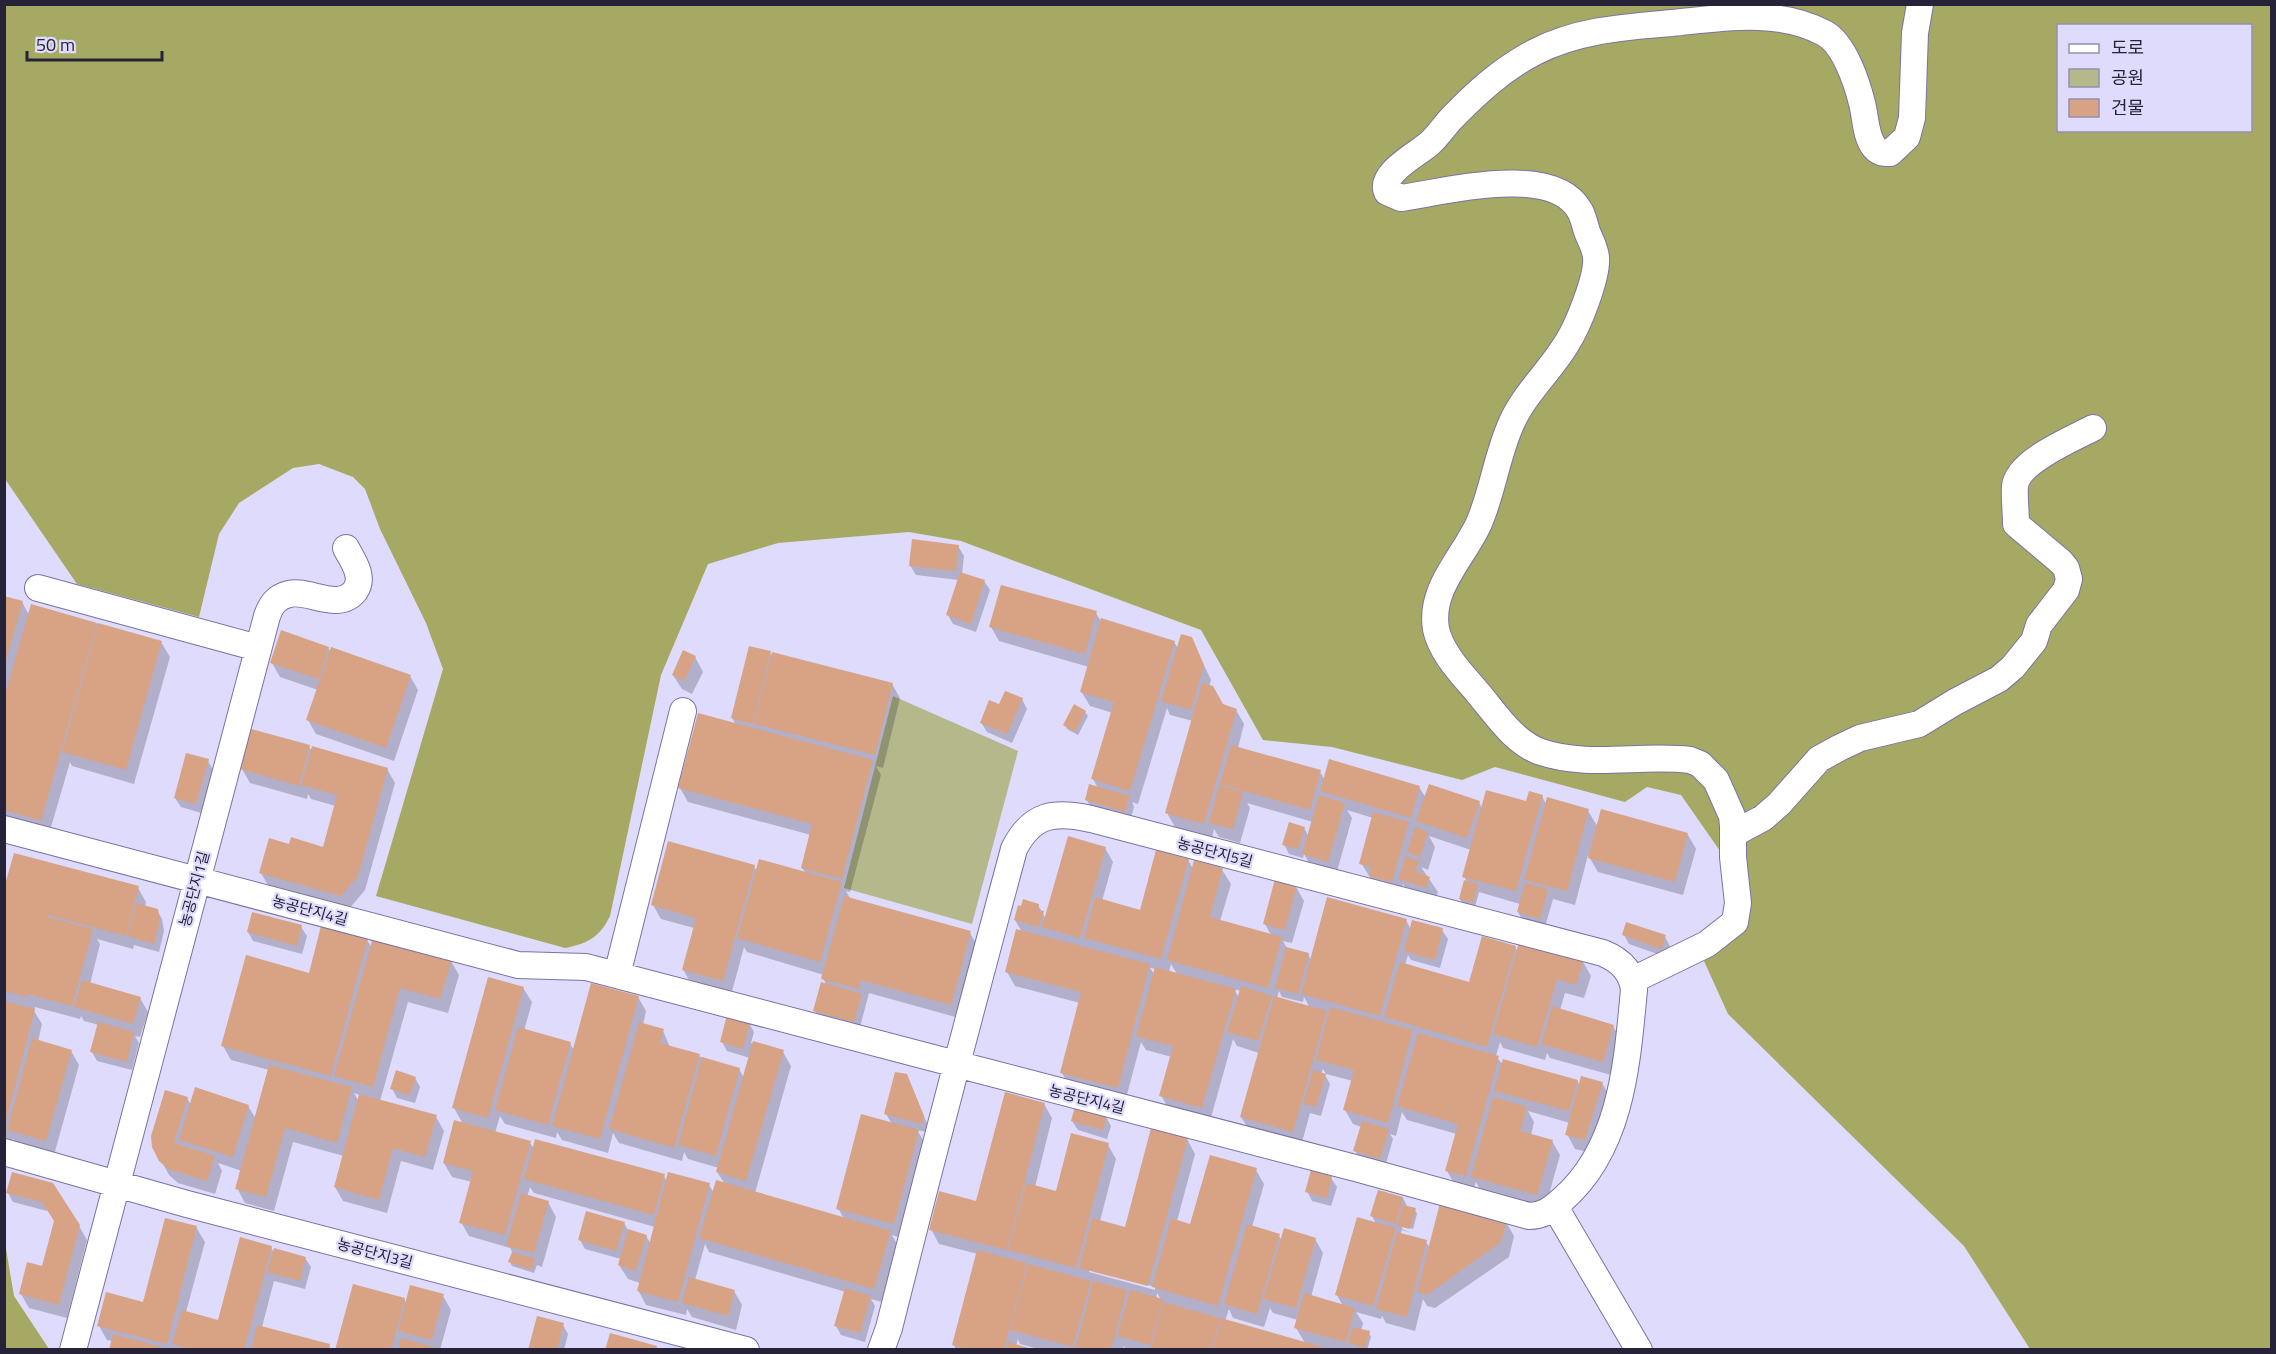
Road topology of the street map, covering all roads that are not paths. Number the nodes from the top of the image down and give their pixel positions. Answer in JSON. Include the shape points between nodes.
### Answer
{"nodes":[{"id":1,"x":1920,"y":4,"type":"edge"},
{"id":2,"x":2092,"y":428,"type":"dead end"},
{"id":3,"x":346,"y":548,"type":"dead end"},
{"id":4,"x":38,"y":588,"type":"dead end"},
{"id":5,"x":258,"y":648,"type":"junction"},
{"id":6,"x":683,"y":711,"type":"dead end"},
{"id":7,"x":4,"y":828,"type":"edge"},
{"id":8,"x":1732,"y":834,"type":"junction"},
{"id":9,"x":196,"y":880,"type":"junction"},
{"id":10,"x":617,"y":975,"type":"junction"},
{"id":11,"x":1633,"y":980,"type":"junction"},
{"id":12,"x":956,"y":1064,"type":"junction"},
{"id":13,"x":4,"y":1152,"type":"edge"},
{"id":14,"x":116,"y":1185,"type":"junction"},
{"id":15,"x":1555,"y":1206,"type":"junction"},
{"id":16,"x":73,"y":1350,"type":"edge"},
{"id":17,"x":746,"y":1350,"type":"edge"},
{"id":18,"x":881,"y":1350,"type":"edge"},
{"id":19,"x":1640,"y":1350,"type":"edge"}],
"edges":[{"from":1,"to":8,"type":"street","via":[[1912,118],[1907,137],[1890,153],[1881,153],[1869,137],[1847,60],[1828,34],[1784,19],[1730,17],[1606,29],[1565,39],[1535,52],[1483,88],[1386,184],[1387,192],[1401,198],[1507,183],[1552,189],[1580,211],[1596,256],[1593,280],[1568,343],[1511,423],[1479,522],[1440,590],[1436,628],[1441,644],[1506,726],[1538,751],[1580,758],[1679,759],[1700,764],[1721,790],[1731,816]]},
{"from":2,"to":8,"type":"street","via":[[2033,462],[2019,473],[2015,485],[2016,524],[2061,562],[2069,579],[2066,590],[2039,625],[2034,641],[2013,668],[1919,724],[1860,738],[1819,759],[1763,818]]},
{"from":3,"to":5,"type":"street","name":"농공단지1길","via":[[359,578],[349,597],[338,601],[291,593],[280,596],[271,604]]},
{"from":4,"to":5,"type":"street"},
{"from":5,"to":9,"type":"street","name":"농공단지1길"},
{"from":6,"to":10,"type":"street"},
{"from":7,"to":9,"type":"street","name":"농공단지4길"},
{"from":8,"to":11,"type":"street","via":[[1738,903],[1735,921],[1707,944]]},
{"from":9,"to":10,"type":"street","name":"농공단지4길","via":[[518,965],[586,967]]},
{"from":9,"to":14,"type":"street","name":"농공단지1길"},
{"from":10,"to":12,"type":"street","name":"농공단지4길"},
{"from":11,"to":12,"type":"street","name":"농공단지5길","via":[[1621,963],[1603,953],[1091,819],[1057,814],[1033,823],[1014,849]]},
{"from":11,"to":15,"type":"street","via":[[1626,1067],[1615,1116],[1586,1171]]},
{"from":12,"to":15,"type":"street","name":"농공단지4길","via":[[1529,1216],[1539,1216]]},
{"from":12,"to":18,"type":"street","name":"농공단지5길"},
{"from":13,"to":14,"type":"street","name":"농공단지3길"},
{"from":14,"to":16,"type":"street","name":"농공단지1길"},
{"from":14,"to":17,"type":"street","name":"농공단지3길"},
{"from":15,"to":19,"type":"street"}]}
